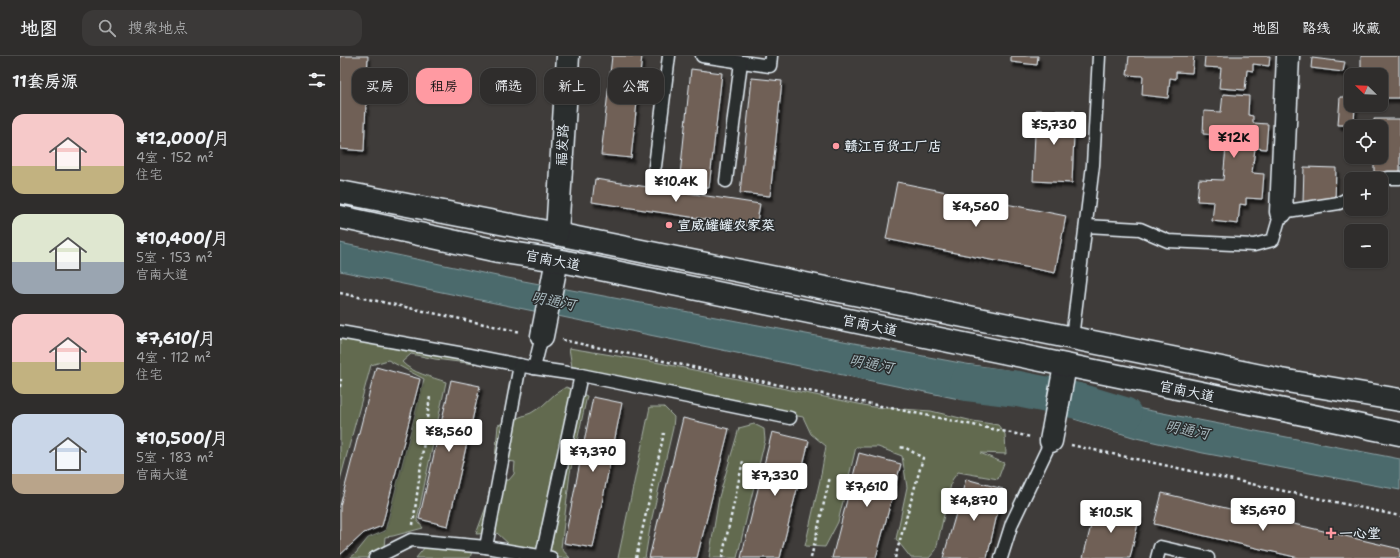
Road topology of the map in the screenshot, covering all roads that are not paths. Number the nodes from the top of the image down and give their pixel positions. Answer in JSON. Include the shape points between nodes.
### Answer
{"nodes":[{"id":1,"x":568,"y":56,"type":"edge"},
{"id":2,"x":669,"y":56,"type":"edge"},
{"id":3,"x":702,"y":56,"type":"edge"},
{"id":4,"x":771,"y":56,"type":"edge"},
{"id":5,"x":1099,"y":56,"type":"edge"},
{"id":6,"x":1288,"y":56,"type":"edge"},
{"id":7,"x":741,"y":62,"type":"junction"},
{"id":8,"x":655,"y":166,"type":"dead end"},
{"id":9,"x":1388,"y":178,"type":"edge"},
{"id":10,"x":1400,"y":178,"type":"edge"},
{"id":11,"x":726,"y":181,"type":"dead end"},
{"id":12,"x":340,"y":192,"type":"edge"},
{"id":13,"x":1344,"y":200,"type":"edge"},
{"id":14,"x":1281,"y":212,"type":"junction"},
{"id":15,"x":340,"y":217,"type":"edge"},
{"id":16,"x":1086,"y":226,"type":"junction"},
{"id":17,"x":557,"y":234,"type":"junction"},
{"id":18,"x":557,"y":260,"type":"junction"},
{"id":19,"x":340,"y":332,"type":"edge"},
{"id":20,"x":542,"y":336,"type":"joint"},
{"id":21,"x":1072,"y":338,"type":"junction"},
{"id":22,"x":520,"y":365,"type":"junction"},
{"id":23,"x":1065,"y":366,"type":"junction"},
{"id":24,"x":534,"y":368,"type":"junction"},
{"id":25,"x":581,"y":376,"type":"junction"},
{"id":26,"x":1400,"y":400,"type":"edge"},
{"id":27,"x":790,"y":418,"type":"dead end"},
{"id":28,"x":1400,"y":434,"type":"edge"},
{"id":29,"x":1051,"y":441,"type":"joint"},
{"id":30,"x":486,"y":547,"type":"junction"},
{"id":31,"x":546,"y":557,"type":"edge"},
{"id":32,"x":375,"y":558,"type":"edge"},
{"id":33,"x":1001,"y":558,"type":"edge"},
{"id":34,"x":1157,"y":558,"type":"edge"},
{"id":35,"x":1208,"y":558,"type":"edge"}],
"edges":[{"from":1,"to":17,"type":"main road","name":"福发路"},
{"from":2,"to":8,"type":"lane"},
{"from":3,"to":7,"type":"lane"},
{"from":4,"to":7,"type":"lane","via":[[770,66]]},
{"from":5,"to":16,"type":"lane","via":[[1093,165]]},
{"from":6,"to":14,"type":"main road"},
{"from":7,"to":11,"type":"lane"},
{"from":9,"to":10,"type":"lane"},
{"from":12,"to":17,"type":"main road","name":"官南大道"},
{"from":13,"to":14,"type":"lane"},
{"from":14,"to":16,"type":"lane","via":[[1273,240],[1254,244],[1168,241],[1140,229]]},
{"from":15,"to":18,"type":"main road","name":"官南大道","via":[[498,251]]},
{"from":16,"to":21,"type":"lane"},
{"from":17,"to":21,"type":"main road","name":"官南大道"},
{"from":18,"to":20,"type":"main road"},
{"from":18,"to":23,"type":"main road","name":"官南大道"},
{"from":19,"to":22,"type":"lane"},
{"from":20,"to":24,"type":"lane"},
{"from":21,"to":26,"type":"main road","name":"官南大道","via":[[1280,380]]},
{"from":22,"to":24,"type":"lane"},
{"from":22,"to":30,"type":"lane"},
{"from":23,"to":28,"type":"main road","name":"官南大道"},
{"from":23,"to":29,"type":"main road"},
{"from":24,"to":25,"type":"lane"},
{"from":25,"to":27,"type":"lane"},
{"from":25,"to":31,"type":"lane"},
{"from":29,"to":33,"type":"lane","via":[[1012,523]]},
{"from":30,"to":31,"type":"lane"},
{"from":30,"to":32,"type":"lane","via":[[411,540]]},
{"from":34,"to":35,"type":"lane","via":[[1160,547]]}]}
